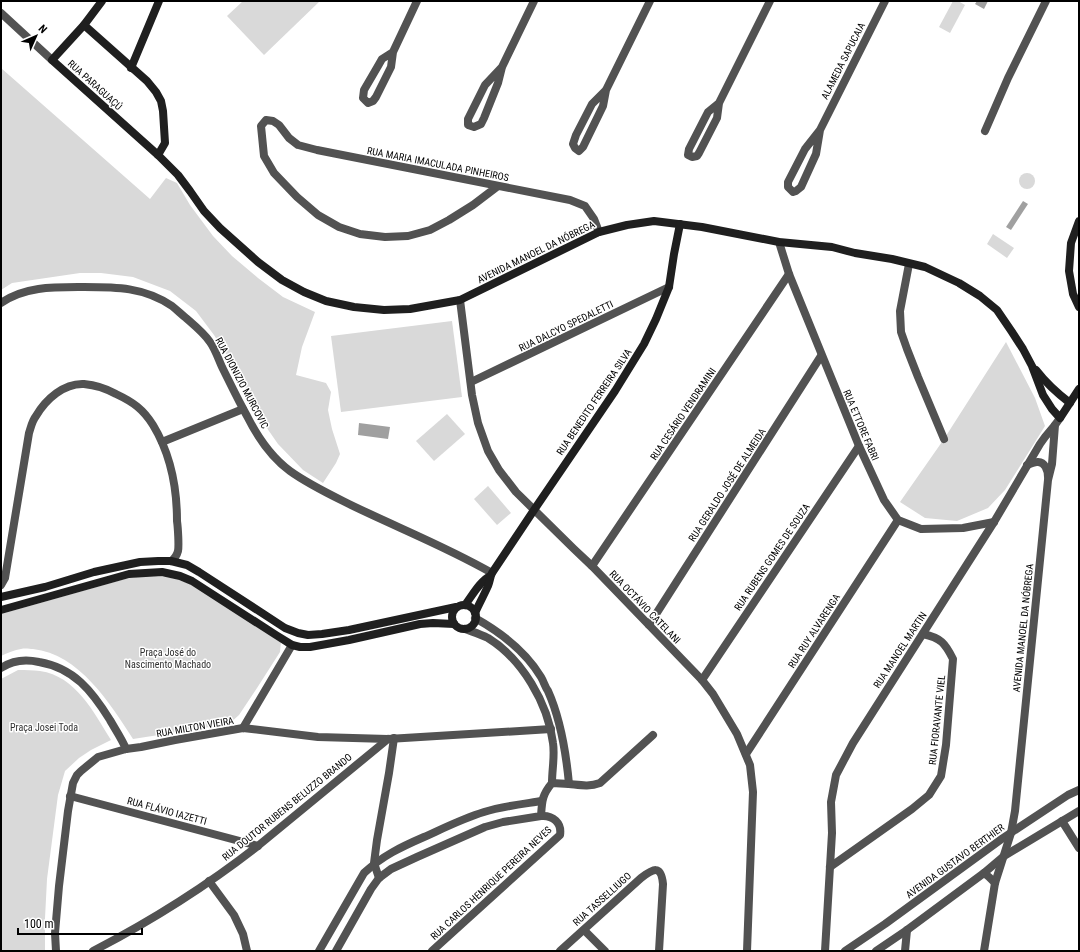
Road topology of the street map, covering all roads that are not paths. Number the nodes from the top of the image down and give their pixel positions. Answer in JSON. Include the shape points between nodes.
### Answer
{"nodes":[{"id":1,"x":102,"y":1,"type":"edge"},
{"id":2,"x":159,"y":1,"type":"edge"},
{"id":3,"x":417,"y":1,"type":"edge"},
{"id":4,"x":534,"y":1,"type":"edge"},
{"id":5,"x":650,"y":1,"type":"edge"},
{"id":6,"x":770,"y":1,"type":"edge"},
{"id":7,"x":885,"y":1,"type":"edge"},
{"id":8,"x":1046,"y":1,"type":"edge"},
{"id":9,"x":1,"y":13,"type":"edge"},
{"id":10,"x":84,"y":25,"type":"junction"},
{"id":11,"x":393,"y":52,"type":"junction"},
{"id":12,"x":52,"y":60,"type":"junction"},
{"id":13,"x":502,"y":67,"type":"junction"},
{"id":14,"x":131,"y":68,"type":"junction"},
{"id":15,"x":606,"y":90,"type":"junction"},
{"id":16,"x":719,"y":103,"type":"junction"},
{"id":17,"x":820,"y":130,"type":"junction"},
{"id":18,"x":985,"y":131,"type":"dead end"},
{"id":19,"x":158,"y":155,"type":"junction"},
{"id":20,"x":498,"y":186,"type":"junction"},
{"id":21,"x":1079,"y":221,"type":"edge"},
{"id":22,"x":680,"y":224,"type":"junction"},
{"id":23,"x":599,"y":232,"type":"junction"},
{"id":24,"x":779,"y":242,"type":"junction"},
{"id":25,"x":909,"y":264,"type":"junction"},
{"id":26,"x":789,"y":274,"type":"junction"},
{"id":27,"x":669,"y":287,"type":"junction"},
{"id":28,"x":460,"y":300,"type":"junction"},
{"id":29,"x":1,"y":303,"type":"edge"},
{"id":30,"x":1079,"y":307,"type":"edge"},
{"id":31,"x":822,"y":356,"type":"junction"},
{"id":32,"x":1032,"y":366,"type":"junction"},
{"id":33,"x":471,"y":382,"type":"junction"},
{"id":34,"x":1079,"y":389,"type":"edge"},
{"id":35,"x":1070,"y":403,"type":"junction"},
{"id":36,"x":243,"y":409,"type":"junction"},
{"id":37,"x":1058,"y":422,"type":"junction"},
{"id":38,"x":944,"y":439,"type":"dead end"},
{"id":39,"x":162,"y":442,"type":"junction"},
{"id":40,"x":859,"y":446,"type":"junction"},
{"id":41,"x":1027,"y":465,"type":"junction"},
{"id":42,"x":1048,"y":480,"type":"junction"},
{"id":43,"x":534,"y":510,"type":"junction"},
{"id":44,"x":898,"y":520,"type":"junction"},
{"id":45,"x":994,"y":522,"type":"junction"},
{"id":46,"x":171,"y":561,"type":"junction"},
{"id":47,"x":592,"y":566,"type":"junction"},
{"id":48,"x":492,"y":575,"type":"junction"},
{"id":49,"x":1,"y":585,"type":"edge"},
{"id":50,"x":1,"y":597,"type":"edge"},
{"id":51,"x":465,"y":605,"type":"junction"},
{"id":52,"x":456,"y":607,"type":"junction"},
{"id":53,"x":1,"y":610,"type":"edge"},
{"id":54,"x":475,"y":616,"type":"junction"},
{"id":55,"x":454,"y":624,"type":"junction"},
{"id":56,"x":648,"y":625,"type":"junction"},
{"id":57,"x":465,"y":629,"type":"junction"},
{"id":58,"x":923,"y":634,"type":"junction"},
{"id":59,"x":292,"y":645,"type":"junction"},
{"id":60,"x":1,"y":668,"type":"edge"},
{"id":61,"x":702,"y":680,"type":"junction"},
{"id":62,"x":243,"y":728,"type":"junction"},
{"id":63,"x":551,"y":729,"type":"junction"},
{"id":64,"x":653,"y":735,"type":"dead end"},
{"id":65,"x":391,"y":739,"type":"junction"},
{"id":66,"x":126,"y":749,"type":"junction"},
{"id":67,"x":746,"y":754,"type":"junction"},
{"id":68,"x":554,"y":761,"type":"junction"},
{"id":69,"x":567,"y":762,"type":"junction"},
{"id":70,"x":552,"y":783,"type":"junction"},
{"id":71,"x":569,"y":784,"type":"junction"},
{"id":72,"x":1079,"y":790,"type":"edge"},
{"id":73,"x":70,"y":796,"type":"junction"},
{"id":74,"x":542,"y":800,"type":"junction"},
{"id":75,"x":1079,"y":811,"type":"edge"},
{"id":76,"x":541,"y":816,"type":"junction"},
{"id":77,"x":1062,"y":821,"type":"junction"},
{"id":78,"x":1011,"y":833,"type":"junction"},
{"id":79,"x":258,"y":846,"type":"junction"},
{"id":80,"x":1079,"y":848,"type":"edge"},
{"id":81,"x":1004,"y":856,"type":"junction"},
{"id":82,"x":374,"y":863,"type":"junction"},
{"id":83,"x":830,"y":867,"type":"junction"},
{"id":84,"x":984,"y":873,"type":"junction"},
{"id":85,"x":379,"y":878,"type":"junction"},
{"id":86,"x":209,"y":881,"type":"junction"},
{"id":87,"x":994,"y":883,"type":"junction"},
{"id":88,"x":584,"y":930,"type":"junction"},
{"id":89,"x":907,"y":930,"type":"junction"},
{"id":90,"x":56,"y":951,"type":"edge"},
{"id":91,"x":94,"y":951,"type":"edge"},
{"id":92,"x":247,"y":951,"type":"edge"},
{"id":93,"x":319,"y":951,"type":"edge"},
{"id":94,"x":336,"y":951,"type":"edge"},
{"id":95,"x":432,"y":951,"type":"edge"},
{"id":96,"x":560,"y":951,"type":"edge"},
{"id":97,"x":605,"y":951,"type":"edge"},
{"id":98,"x":659,"y":951,"type":"edge"},
{"id":99,"x":747,"y":951,"type":"edge"},
{"id":100,"x":825,"y":951,"type":"edge"},
{"id":101,"x":845,"y":951,"type":"edge"},
{"id":102,"x":876,"y":951,"type":"edge"},
{"id":103,"x":906,"y":951,"type":"edge"},
{"id":104,"x":984,"y":951,"type":"edge"}],
"edges":[{"from":1,"to":10,"type":"main road"},
{"from":2,"to":14,"type":"main road"},
{"from":3,"to":11,"type":"street"},
{"from":4,"to":13,"type":"street"},
{"from":5,"to":15,"type":"street"},
{"from":6,"to":16,"type":"street"},
{"from":7,"to":17,"type":"street","name":"ALAMEDA SAPUCAIA"},
{"from":8,"to":18,"type":"street"},
{"from":9,"to":12,"type":"street","name":"RUA PARAGUAÇÚ"},
{"from":10,"to":12,"type":"main road"},
{"from":10,"to":14,"type":"main road"},
{"from":11,"to":11,"type":"street","via":[[382,59],[364,90],[363,98],[368,103],[376,97],[391,67]]},
{"from":12,"to":19,"type":"main road","name":"RUA PARAGUAÇÚ"},
{"from":13,"to":13,"type":"street","via":[[485,85],[468,119],[468,125],[474,127],[481,124]]},
{"from":14,"to":19,"type":"main road","via":[[147,81],[161,100],[165,143]]},
{"from":15,"to":15,"type":"street","via":[[592,104],[576,135],[573,144],[579,151],[604,106]]},
{"from":16,"to":16,"type":"street","via":[[708,112],[688,155],[692,157],[699,153],[717,118]]},
{"from":17,"to":17,"type":"street","name":"ALAMEDA SAPUCAIA","via":[[805,149],[788,182],[788,187],[793,192],[801,186],[816,154]]},
{"from":19,"to":28,"type":"main road","name":"AVENIDA MANOEL DA NÓBREGA","via":[[178,175],[220,228],[258,262],[304,292],[326,301],[384,310],[410,310]]},
{"from":20,"to":20,"type":"street","name":"RUA MARIA IMACULADA PINHEIROS","via":[[316,150],[298,145],[273,121],[266,120],[261,126],[264,156],[274,173],[318,215],[339,227],[360,234],[408,236],[430,230],[473,205]]},
{"from":20,"to":23,"type":"street","name":"RUA MARIA IMACULADA PINHEIROS","via":[[570,200],[585,206],[594,218]]},
{"from":21,"to":30,"type":"main road","via":[[1071,243],[1069,270],[1073,294]]},
{"from":22,"to":23,"type":"main road","name":"AVENIDA MANOEL DA NÓBREGA","via":[[654,221]]},
{"from":22,"to":24,"type":"main road","name":"AVENIDA MANOEL DA NÓBREGA"},
{"from":22,"to":27,"type":"main road","name":"RUA BENEDITO FERREIRA SILVA"},
{"from":23,"to":28,"type":"main road","name":"AVENIDA MANOEL DA NÓBREGA"},
{"from":24,"to":25,"type":"main road","name":"AVENIDA MANOEL DA NÓBREGA","via":[[832,247]]},
{"from":24,"to":26,"type":"street","name":"RUA ETTORE FABRI"},
{"from":25,"to":32,"type":"main road","name":"AVENIDA MANOEL DA NÓBREGA","via":[[925,267],[960,283],[997,310]]},
{"from":25,"to":38,"type":"street","via":[[900,311],[902,332],[906,349]]},
{"from":26,"to":31,"type":"street","name":"RUA ETTORE FABRI"},
{"from":26,"to":47,"type":"street","name":"RUA CESÁRIO VENDRAMINI"},
{"from":27,"to":33,"type":"street","name":"RUA DALCYO SPEDALETTI"},
{"from":27,"to":43,"type":"main road","name":"RUA BENEDITO FERREIRA SILVA","via":[[644,344]]},
{"from":28,"to":33,"type":"street","name":"RUA OCTÁVIO CATELANI"},
{"from":29,"to":36,"type":"street","name":"RUA DIONIZIO MURCOVIC","via":[[33,289],[59,287],[121,288],[139,291],[156,298],[172,306],[209,341]]},
{"from":31,"to":40,"type":"street","name":"RUA ETTORE FABRI"},
{"from":31,"to":56,"type":"street","name":"RUA GERALDO JOSÉ DE ALMEIDA"},
{"from":32,"to":35,"type":"main road","name":"AVENIDA MANOEL DA NÓBREGA","via":[[1051,388]]},
{"from":32,"to":37,"type":"main road","name":"AVENIDA MANOEL DA NÓBREGA","via":[[1043,395]]},
{"from":33,"to":43,"type":"street","name":"RUA OCTÁVIO CATELANI","via":[[478,423],[488,451],[516,492]]},
{"from":34,"to":35,"type":"main road","name":"RUA MANOEL MARTIN"},
{"from":35,"to":37,"type":"main road","name":"RUA MANOEL MARTIN"},
{"from":36,"to":39,"type":"street"},
{"from":36,"to":48,"type":"street","name":"RUA DIONIZIO MURCOVIC","via":[[262,442],[289,471],[378,518],[472,561]]},
{"from":37,"to":41,"type":"street","name":"RUA MANOEL MARTIN"},
{"from":37,"to":42,"type":"street","name":"AVENIDA MANOEL DA NÓBREGA"},
{"from":39,"to":46,"type":"street","via":[[170,465],[177,508],[178,551]]},
{"from":39,"to":49,"type":"street","via":[[143,412],[127,399],[108,390],[85,384],[57,392],[35,417],[29,433],[5,578]]},
{"from":40,"to":44,"type":"street","name":"RUA ETTORE FABRI","via":[[884,500]]},
{"from":40,"to":61,"type":"street","name":"RUA RUBENS GOMES DE SOUZA"},
{"from":41,"to":42,"type":"street","via":[[1037,462],[1045,465]]},
{"from":41,"to":45,"type":"street","name":"RUA MANOEL MARTIN"},
{"from":42,"to":78,"type":"street","name":"AVENIDA MANOEL DA NÓBREGA"},
{"from":43,"to":47,"type":"street","name":"RUA OCTÁVIO CATELANI"},
{"from":43,"to":48,"type":"main road","name":"RUA BENEDITO FERREIRA SILVA"},
{"from":44,"to":45,"type":"street","via":[[921,529],[963,528]]},
{"from":44,"to":67,"type":"street","name":"RUA RUY ALVARENGA"},
{"from":45,"to":58,"type":"street","name":"RUA MANOEL MARTIN"},
{"from":46,"to":50,"type":"main road","via":[[140,562]]},
{"from":46,"to":52,"type":"main road","via":[[187,565],[286,628],[308,635],[349,630]]},
{"from":47,"to":56,"type":"street","name":"RUA OCTÁVIO CATELANI"},
{"from":48,"to":51,"type":"main road","name":"RUA BENEDITO FERREIRA SILVA","via":[[479,585]]},
{"from":48,"to":54,"type":"main road","name":"RUA BENEDITO FERREIRA SILVA"},
{"from":51,"to":52,"type":"main road"},
{"from":51,"to":54,"type":"main road","via":[[473,609]]},
{"from":52,"to":55,"type":"main road","via":[[452,616]]},
{"from":53,"to":59,"type":"main road","via":[[129,574],[162,572],[192,581]]},
{"from":54,"to":57,"type":"main road","via":[[474,623]]},
{"from":54,"to":69,"type":"street","via":[[508,640],[541,677],[557,715]]},
{"from":55,"to":57,"type":"main road"},
{"from":55,"to":59,"type":"main road","via":[[420,624],[310,647]]},
{"from":56,"to":61,"type":"street","name":"RUA OCTÁVIO CATELANI"},
{"from":57,"to":63,"type":"street","via":[[489,639],[520,667],[536,690]]},
{"from":58,"to":83,"type":"street","name":"RUA MANOEL MARTIN","via":[[853,743],[836,775],[831,802]]},
{"from":58,"to":83,"type":"street","name":"RUA FIORAVANTE VIEL","via":[[936,637],[947,647],[954,659],[941,776],[929,795],[912,809]]},
{"from":59,"to":62,"type":"street"},
{"from":60,"to":66,"type":"street","via":[[18,661],[29,660],[54,665],[72,675],[92,692]]},
{"from":61,"to":67,"type":"street","name":"RUA OCTÁVIO CATELANI","via":[[728,716]]},
{"from":62,"to":65,"type":"street","name":"RUA MILTON VIEIRA","via":[[318,738]]},
{"from":62,"to":66,"type":"street","name":"RUA MILTON VIEIRA"},
{"from":63,"to":65,"type":"street","name":"RUA MILTON VIEIRA"},
{"from":63,"to":68,"type":"street"},
{"from":64,"to":71,"type":"street","via":[[600,783],[592,786]]},
{"from":65,"to":79,"type":"street","name":"RUA DOUTOR RUBENS BELUZZO BRANDO"},
{"from":65,"to":82,"type":"street","via":[[389,773]]},
{"from":66,"to":73,"type":"street","name":"RUA MILTON VIEIRA","via":[[98,757],[81,771],[73,783]]},
{"from":67,"to":99,"type":"street","name":"RUA OCTÁVIO CATELANI","via":[[754,792]]},
{"from":68,"to":69,"type":"street"},
{"from":68,"to":70,"type":"street"},
{"from":69,"to":71,"type":"street"},
{"from":70,"to":71,"type":"street"},
{"from":70,"to":74,"type":"street"},
{"from":72,"to":78,"type":"street","name":"AVENIDA GUSTAVO BERTHIER"},
{"from":73,"to":79,"type":"street","name":"RUA FLÁVIO IAZETTI"},
{"from":73,"to":90,"type":"street","name":"RUA MILTON VIEIRA","via":[[55,933]]},
{"from":74,"to":76,"type":"street"},
{"from":74,"to":82,"type":"street","via":[[484,812],[396,849]]},
{"from":75,"to":77,"type":"street"},
{"from":76,"to":85,"type":"street","via":[[485,827],[411,860]]},
{"from":76,"to":95,"type":"street","name":"RUA CARLOS HENRIQUE PEREIRA NEVES","via":[[551,817],[559,825],[560,835]]},
{"from":77,"to":80,"type":"street"},
{"from":77,"to":81,"type":"street"},
{"from":78,"to":81,"type":"street","name":"AVENIDA MANOEL DA NÓBREGA"},
{"from":78,"to":101,"type":"street","name":"AVENIDA GUSTAVO BERTHIER"},
{"from":79,"to":86,"type":"street","name":"RUA DOUTOR RUBENS BELUZZO BRANDO"},
{"from":81,"to":84,"type":"street"},
{"from":81,"to":87,"type":"street","name":"AVENIDA MANOEL DA NÓBREGA"},
{"from":82,"to":85,"type":"street"},
{"from":82,"to":93,"type":"street","via":[[364,873]]},
{"from":83,"to":100,"type":"street","name":"RUA MANOEL MARTIN"},
{"from":84,"to":87,"type":"street"},
{"from":84,"to":89,"type":"street"},
{"from":85,"to":94,"type":"street"},
{"from":86,"to":91,"type":"street","name":"RUA DOUTOR RUBENS BELUZZO BRANDO","via":[[145,924]]},
{"from":86,"to":92,"type":"street","via":[[234,915],[243,934]]},
{"from":87,"to":104,"type":"street","name":"AVENIDA MANOEL DA NÓBREGA"},
{"from":88,"to":96,"type":"street","name":"RUA TASSELLIUGO"},
{"from":88,"to":97,"type":"street"},
{"from":88,"to":98,"type":"street","name":"RUA TASSELLIUGO","via":[[650,870],[656,869],[662,876],[663,884]]},
{"from":89,"to":102,"type":"street"},
{"from":89,"to":103,"type":"street"}]}
